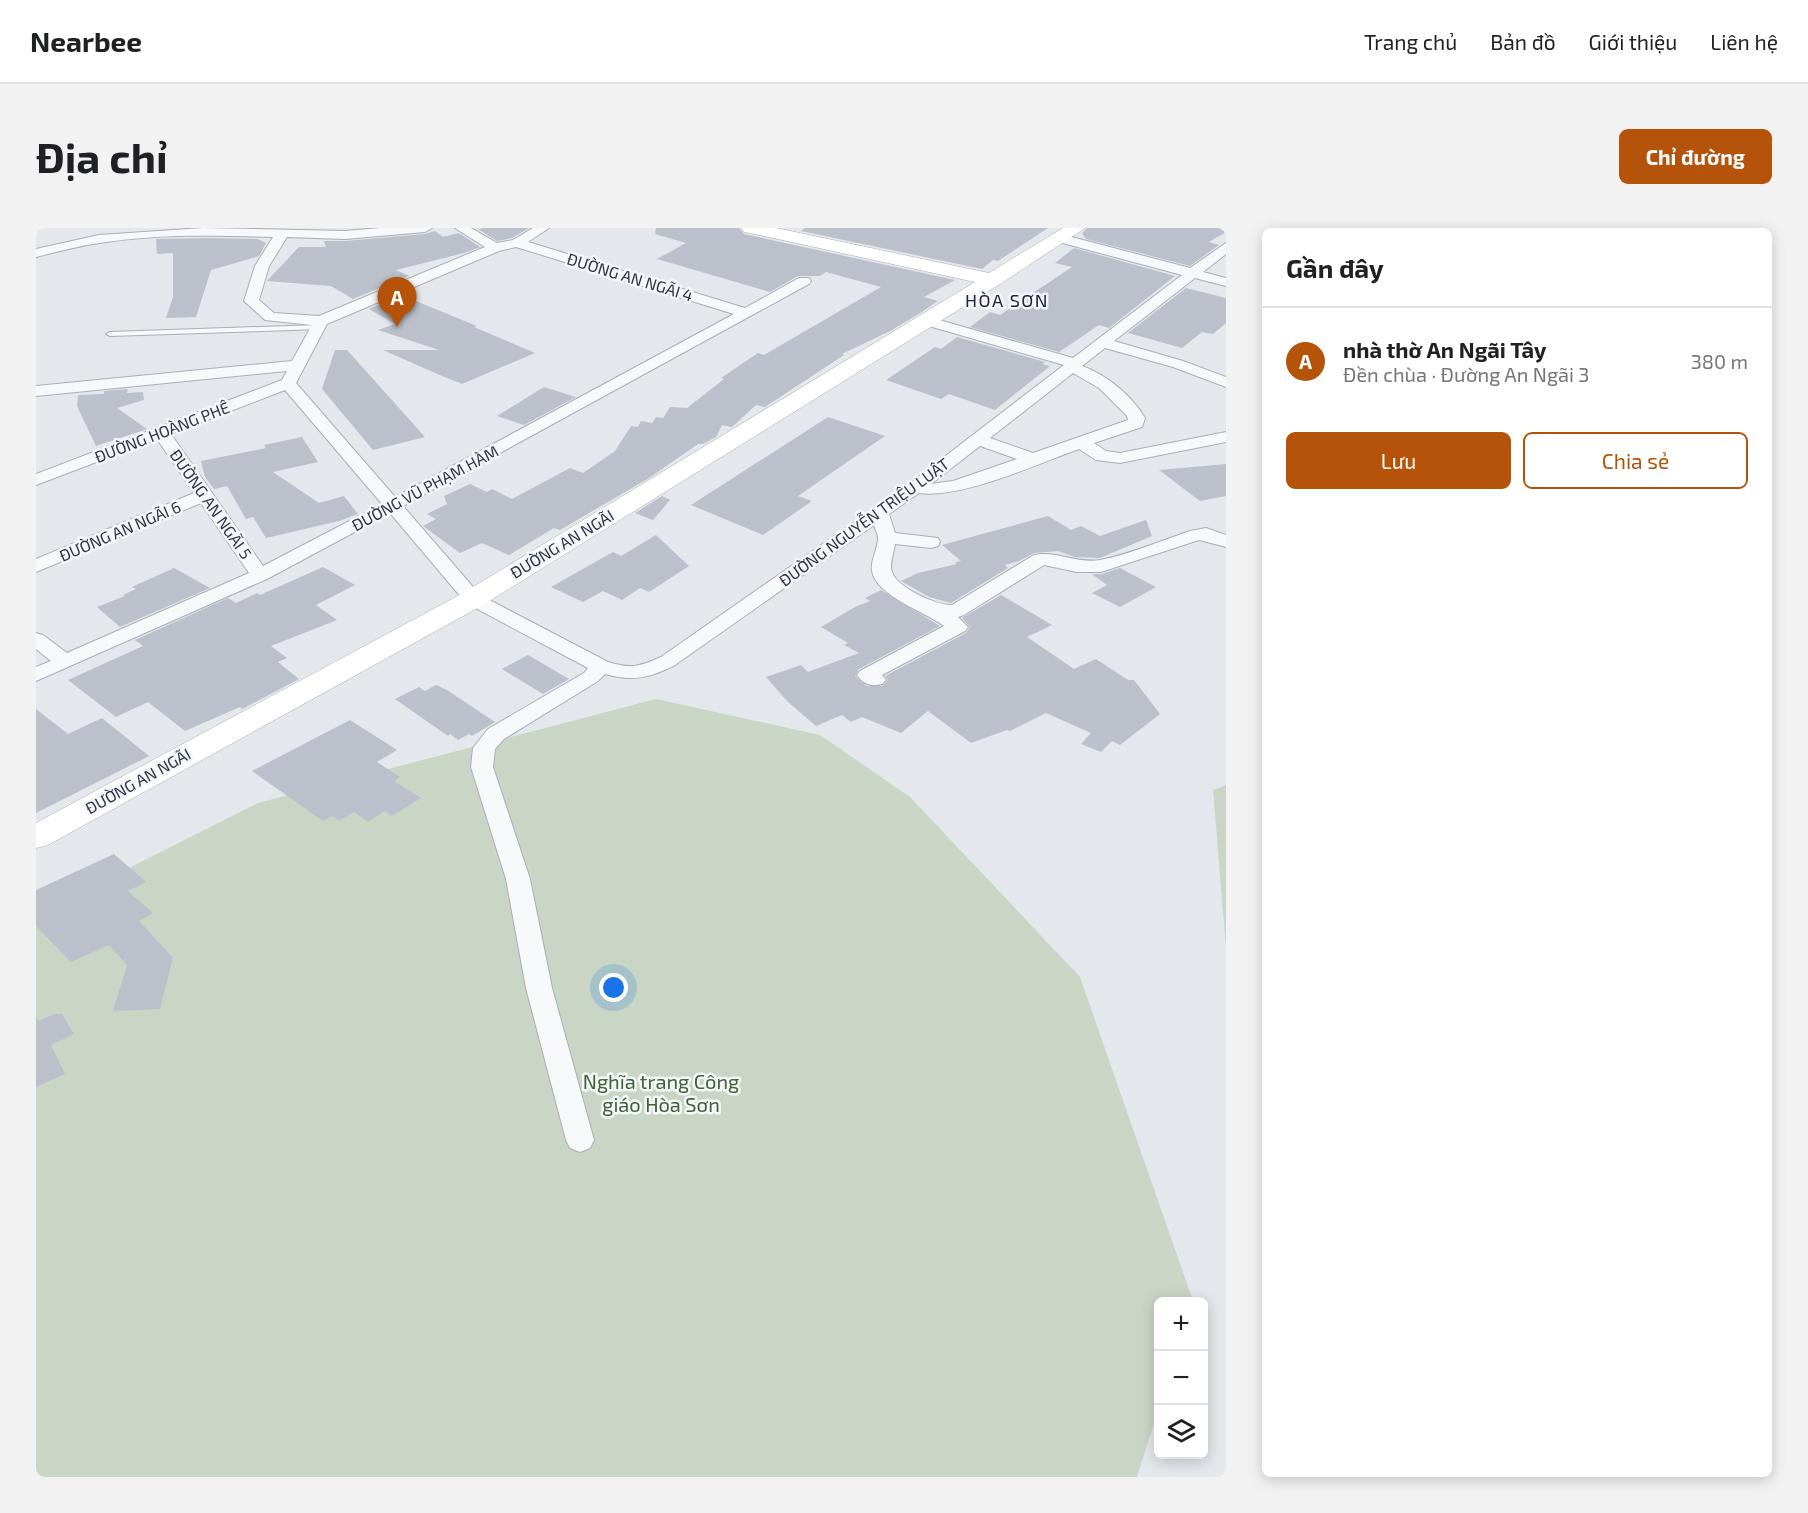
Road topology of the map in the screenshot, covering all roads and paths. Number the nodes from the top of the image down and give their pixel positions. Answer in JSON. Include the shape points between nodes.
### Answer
{"nodes":[{"id":1,"x":425,"y":228,"type":"edge"},
{"id":2,"x":462,"y":228,"type":"edge"},
{"id":3,"x":542,"y":228,"type":"edge"},
{"id":4,"x":750,"y":228,"type":"edge"},
{"id":5,"x":1068,"y":233,"type":"edge"},
{"id":6,"x":280,"y":234,"type":"junction"},
{"id":7,"x":517,"y":243,"type":"junction"},
{"id":8,"x":1226,"y":247,"type":"edge"},
{"id":9,"x":495,"y":248,"type":"junction"},
{"id":10,"x":36,"y":253,"type":"edge"},
{"id":11,"x":1194,"y":273,"type":"junction"},
{"id":12,"x":804,"y":280,"type":"dead end"},
{"id":13,"x":993,"y":280,"type":"junction"},
{"id":14,"x":1226,"y":282,"type":"edge"},
{"id":15,"x":744,"y":312,"type":"junction"},
{"id":16,"x":927,"y":321,"type":"junction"},
{"id":17,"x":320,"y":324,"type":"junction"},
{"id":18,"x":110,"y":334,"type":"dead end"},
{"id":19,"x":1102,"y":343,"type":"junction"},
{"id":20,"x":297,"y":365,"type":"junction"},
{"id":21,"x":1073,"y":365,"type":"junction"},
{"id":22,"x":1226,"y":381,"type":"edge"},
{"id":23,"x":288,"y":383,"type":"junction"},
{"id":24,"x":36,"y":391,"type":"edge"},
{"id":25,"x":161,"y":432,"type":"junction"},
{"id":26,"x":1226,"y":436,"type":"edge"},
{"id":27,"x":978,"y":439,"type":"junction"},
{"id":28,"x":1080,"y":442,"type":"junction"},
{"id":29,"x":1032,"y":459,"type":"junction"},
{"id":30,"x":36,"y":480,"type":"edge"},
{"id":31,"x":916,"y":487,"type":"junction"},
{"id":32,"x":204,"y":495,"type":"junction"},
{"id":33,"x":392,"y":505,"type":"junction"},
{"id":34,"x":880,"y":513,"type":"junction"},
{"id":35,"x":887,"y":538,"type":"junction"},
{"id":36,"x":1226,"y":541,"type":"edge"},
{"id":37,"x":931,"y":542,"type":"dead end"},
{"id":38,"x":36,"y":567,"type":"edge"},
{"id":39,"x":260,"y":575,"type":"junction"},
{"id":40,"x":473,"y":598,"type":"junction"},
{"id":41,"x":950,"y":612,"type":"junction"},
{"id":42,"x":36,"y":639,"type":"edge"},
{"id":43,"x":65,"y":662,"type":"junction"},
{"id":44,"x":601,"y":666,"type":"junction"},
{"id":45,"x":36,"y":675,"type":"edge"},
{"id":46,"x":875,"y":680,"type":"dead end"},
{"id":47,"x":36,"y":837,"type":"edge"},
{"id":48,"x":580,"y":1140,"type":"dead end"}],
"edges":[{"from":1,"to":6,"type":"street","via":[[345,235]]},
{"from":2,"to":9,"type":"street"},
{"from":3,"to":7,"type":"street"},
{"from":4,"to":13,"type":"main road"},
{"from":5,"to":11,"type":"street"},
{"from":5,"to":13,"type":"main road","name":"ĐƯỜNG AN NGÃI"},
{"from":6,"to":10,"type":"street","via":[[221,231],[129,236]]},
{"from":6,"to":17,"type":"street","via":[[262,266],[251,301],[270,317]]},
{"from":7,"to":9,"type":"street"},
{"from":7,"to":15,"type":"street","name":"ĐƯỜNG AN NGÃI 4"},
{"from":8,"to":11,"type":"street","name":"ĐƯỜNG NGUYỄN TRIỆU LUẬT"},
{"from":9,"to":17,"type":"street"},
{"from":11,"to":14,"type":"street"},
{"from":11,"to":19,"type":"street","name":"ĐƯỜNG NGUYỄN TRIỆU LUẬT"},
{"from":12,"to":15,"type":"street","name":"ĐƯỜNG VŨ PHẠM HÀM"},
{"from":13,"to":16,"type":"main road","name":"ĐƯỜNG AN NGÃI"},
{"from":15,"to":33,"type":"street","name":"ĐƯỜNG VŨ PHẠM HÀM"},
{"from":16,"to":21,"type":"street"},
{"from":16,"to":40,"type":"main road","name":"ĐƯỜNG AN NGÃI"},
{"from":17,"to":18,"type":"lane"},
{"from":17,"to":20,"type":"street"},
{"from":19,"to":21,"type":"street","name":"ĐƯỜNG NGUYỄN TRIỆU LUẬT"},
{"from":19,"to":22,"type":"street"},
{"from":20,"to":23,"type":"street"},
{"from":20,"to":24,"type":"street"},
{"from":21,"to":27,"type":"street","name":"ĐƯỜNG NGUYỄN TRIỆU LUẬT"},
{"from":21,"to":28,"type":"street","via":[[1095,376],[1137,417],[1132,425]]},
{"from":23,"to":25,"type":"street","name":"ĐƯỜNG HOÀNG PHÊ"},
{"from":23,"to":33,"type":"street"},
{"from":25,"to":30,"type":"street","name":"ĐƯỜNG HOÀNG PHÊ"},
{"from":25,"to":32,"type":"street","name":"ĐƯỜNG AN NGÃI 5"},
{"from":26,"to":28,"type":"street","via":[[1120,458],[1102,456]]},
{"from":27,"to":29,"type":"street"},
{"from":27,"to":31,"type":"street","name":"ĐƯỜNG NGUYỄN TRIỆU LUẬT"},
{"from":28,"to":29,"type":"street"},
{"from":29,"to":31,"type":"street","via":[[949,488]]},
{"from":31,"to":34,"type":"street","name":"ĐƯỜNG NGUYỄN TRIỆU LUẬT"},
{"from":32,"to":38,"type":"street","name":"ĐƯỜNG AN NGÃI 6"},
{"from":32,"to":39,"type":"street","name":"ĐƯỜNG AN NGÃI 5"},
{"from":33,"to":39,"type":"street","name":"ĐƯỜNG VŨ PHẠM HÀM"},
{"from":33,"to":40,"type":"street"},
{"from":34,"to":35,"type":"street"},
{"from":34,"to":44,"type":"street","name":"ĐƯỜNG NGUYỄN TRIỆU LUẬT","via":[[668,661],[627,674]]},
{"from":35,"to":37,"type":"street"},
{"from":35,"to":41,"type":"street","via":[[881,570],[886,580],[937,612]]},
{"from":36,"to":41,"type":"street","via":[[1197,535],[1101,566],[1041,559]]},
{"from":39,"to":43,"type":"street","name":"ĐƯỜNG VŨ PHẠM HÀM"},
{"from":40,"to":44,"type":"street","name":"ĐƯỜNG NGUYỄN TRIỆU LUẬT"},
{"from":40,"to":47,"type":"main road","name":"ĐƯỜNG AN NGÃI"},
{"from":41,"to":46,"type":"street","via":[[943,615],[958,627],[867,675]]},
{"from":42,"to":43,"type":"street"},
{"from":43,"to":45,"type":"street","name":"ĐƯỜNG VŨ PHẠM HÀM"},
{"from":44,"to":48,"type":"street","via":[[591,677],[496,734],[484,748],[482,767],[518,879],[539,988]]}]}
